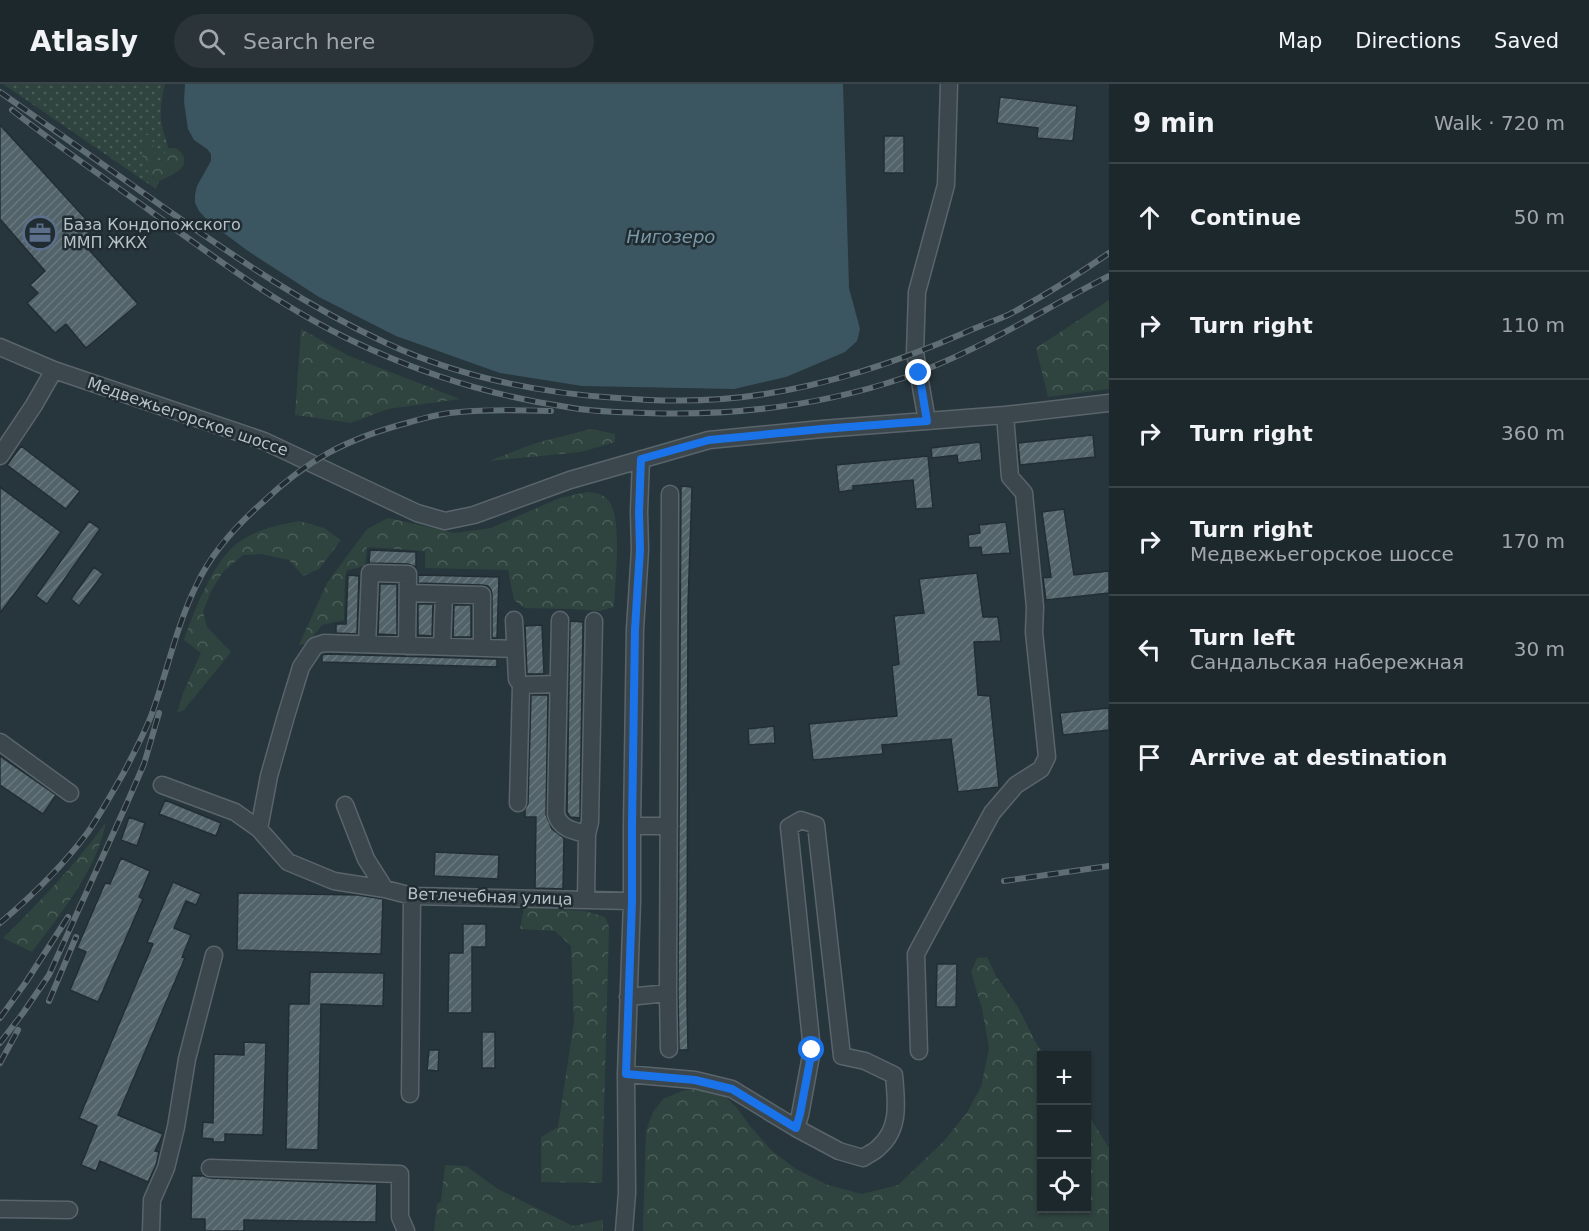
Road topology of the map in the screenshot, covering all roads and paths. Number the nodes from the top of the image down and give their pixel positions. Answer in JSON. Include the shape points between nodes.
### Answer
{"nodes":[{"id":1,"x":949,"y":84,"type":"edge"},
{"id":2,"x":0,"y":347,"type":"edge"},
{"id":3,"x":54,"y":370,"type":"junction"},
{"id":4,"x":1109,"y":403,"type":"edge"},
{"id":5,"x":1005,"y":415,"type":"junction"},
{"id":6,"x":927,"y":421,"type":"junction"},
{"id":7,"x":0,"y":456,"type":"edge"},
{"id":8,"x":641,"y":459,"type":"junction"},
{"id":9,"x":670,"y":494,"type":"dead end"},
{"id":10,"x":640,"y":550,"type":"junction"},
{"id":11,"x":669,"y":552,"type":"junction"},
{"id":12,"x":408,"y":593,"type":"junction"},
{"id":13,"x":444,"y":594,"type":"junction"},
{"id":14,"x":514,"y":620,"type":"dead end"},
{"id":15,"x":560,"y":620,"type":"dead end"},
{"id":16,"x":594,"y":621,"type":"dead end"},
{"id":17,"x":367,"y":644,"type":"junction"},
{"id":18,"x":407,"y":646,"type":"junction"},
{"id":19,"x":442,"y":647,"type":"junction"},
{"id":20,"x":482,"y":648,"type":"junction"},
{"id":21,"x":515,"y":649,"type":"junction"},
{"id":22,"x":521,"y":684,"type":"junction"},
{"id":23,"x":558,"y":684,"type":"junction"},
{"id":24,"x":0,"y":742,"type":"edge"},
{"id":25,"x":162,"y":785,"type":"dead end"},
{"id":26,"x":70,"y":793,"type":"dead end"},
{"id":27,"x":518,"y":803,"type":"dead end"},
{"id":28,"x":345,"y":805,"type":"dead end"},
{"id":29,"x":632,"y":826,"type":"junction"},
{"id":30,"x":669,"y":826,"type":"junction"},
{"id":31,"x":259,"y":829,"type":"junction"},
{"id":32,"x":587,"y":834,"type":"junction"},
{"id":33,"x":385,"y":889,"type":"junction"},
{"id":34,"x":412,"y":896,"type":"junction"},
{"id":35,"x":586,"y":900,"type":"junction"},
{"id":36,"x":632,"y":901,"type":"junction"},
{"id":37,"x":214,"y":955,"type":"dead end"},
{"id":38,"x":668,"y":993,"type":"junction"},
{"id":39,"x":628,"y":997,"type":"junction"},
{"id":40,"x":669,"y":1049,"type":"dead end"},
{"id":41,"x":920,"y":1051,"type":"dead end"},
{"id":42,"x":626,"y":1074,"type":"junction"},
{"id":43,"x":410,"y":1094,"type":"dead end"},
{"id":44,"x":796,"y":1128,"type":"junction"},
{"id":45,"x":210,"y":1168,"type":"dead end"},
{"id":46,"x":0,"y":1209,"type":"edge"},
{"id":47,"x":69,"y":1210,"type":"dead end"},
{"id":48,"x":151,"y":1231,"type":"edge"},
{"id":49,"x":406,"y":1231,"type":"edge"},
{"id":50,"x":624,"y":1231,"type":"edge"}],
"edges":[{"from":1,"to":6,"type":"street","via":[[946,185],[917,292],[915,353]]},
{"from":2,"to":3,"type":"street","name":"Медвежьегорское шоссе"},
{"from":3,"to":7,"type":"street"},
{"from":3,"to":8,"type":"street","name":"Медвежьегорское шоссе","via":[[264,441],[417,513],[446,521]]},
{"from":4,"to":5,"type":"street","name":"Медвежьегорское шоссе"},
{"from":5,"to":6,"type":"street","name":"Медвежьегорское шоссе"},
{"from":5,"to":41,"type":"street","via":[[1010,477],[1024,493],[1047,757],[1041,769],[1016,785],[992,813],[916,954]]},
{"from":6,"to":8,"type":"street","name":"Медвежьегорское шоссе","via":[[709,440]]},
{"from":8,"to":10,"type":"street"},
{"from":9,"to":11,"type":"street"},
{"from":10,"to":11,"type":"street"},
{"from":10,"to":29,"type":"street"},
{"from":11,"to":30,"type":"street"},
{"from":12,"to":13,"type":"street"},
{"from":12,"to":17,"type":"street","via":[[408,574],[370,573]]},
{"from":12,"to":18,"type":"street"},
{"from":13,"to":19,"type":"street"},
{"from":13,"to":20,"type":"street","via":[[482,595]]},
{"from":14,"to":21,"type":"street"},
{"from":15,"to":23,"type":"street"},
{"from":16,"to":32,"type":"street"},
{"from":17,"to":18,"type":"street"},
{"from":17,"to":31,"type":"street","via":[[315,646],[301,668],[269,776]]},
{"from":18,"to":19,"type":"street"},
{"from":19,"to":20,"type":"street"},
{"from":20,"to":21,"type":"street"},
{"from":21,"to":22,"type":"street","via":[[517,679]]},
{"from":22,"to":23,"type":"street"},
{"from":22,"to":27,"type":"street"},
{"from":23,"to":32,"type":"street","via":[[556,814],[566,829]]},
{"from":24,"to":26,"type":"street"},
{"from":25,"to":31,"type":"street","name":"Ветлечебная улица","via":[[235,812]]},
{"from":28,"to":33,"type":"street","via":[[366,859]]},
{"from":29,"to":30,"type":"street"},
{"from":29,"to":36,"type":"street"},
{"from":30,"to":38,"type":"street"},
{"from":31,"to":33,"type":"street","name":"Ветлечебная улица","via":[[288,862],[334,881]]},
{"from":32,"to":35,"type":"street"},
{"from":33,"to":34,"type":"street","name":"Ветлечебная улица"},
{"from":34,"to":35,"type":"street","name":"Ветлечебная улица"},
{"from":34,"to":43,"type":"street"},
{"from":35,"to":36,"type":"street","name":"Ветлечебная улица"},
{"from":36,"to":39,"type":"street"},
{"from":37,"to":48,"type":"street","via":[[187,1059],[166,1168],[152,1200]]},
{"from":38,"to":39,"type":"street"},
{"from":38,"to":40,"type":"street"},
{"from":39,"to":42,"type":"street"},
{"from":42,"to":44,"type":"street","via":[[695,1080],[732,1089]]},
{"from":42,"to":50,"type":"street"},
{"from":44,"to":44,"type":"street","via":[[812,1050],[789,827],[801,820],[816,825],[842,1056],[865,1061],[894,1075],[896,1105],[890,1134],[879,1148],[863,1158]]},
{"from":45,"to":49,"type":"street","via":[[400,1174],[400,1217]]},
{"from":46,"to":47,"type":"street"}]}
